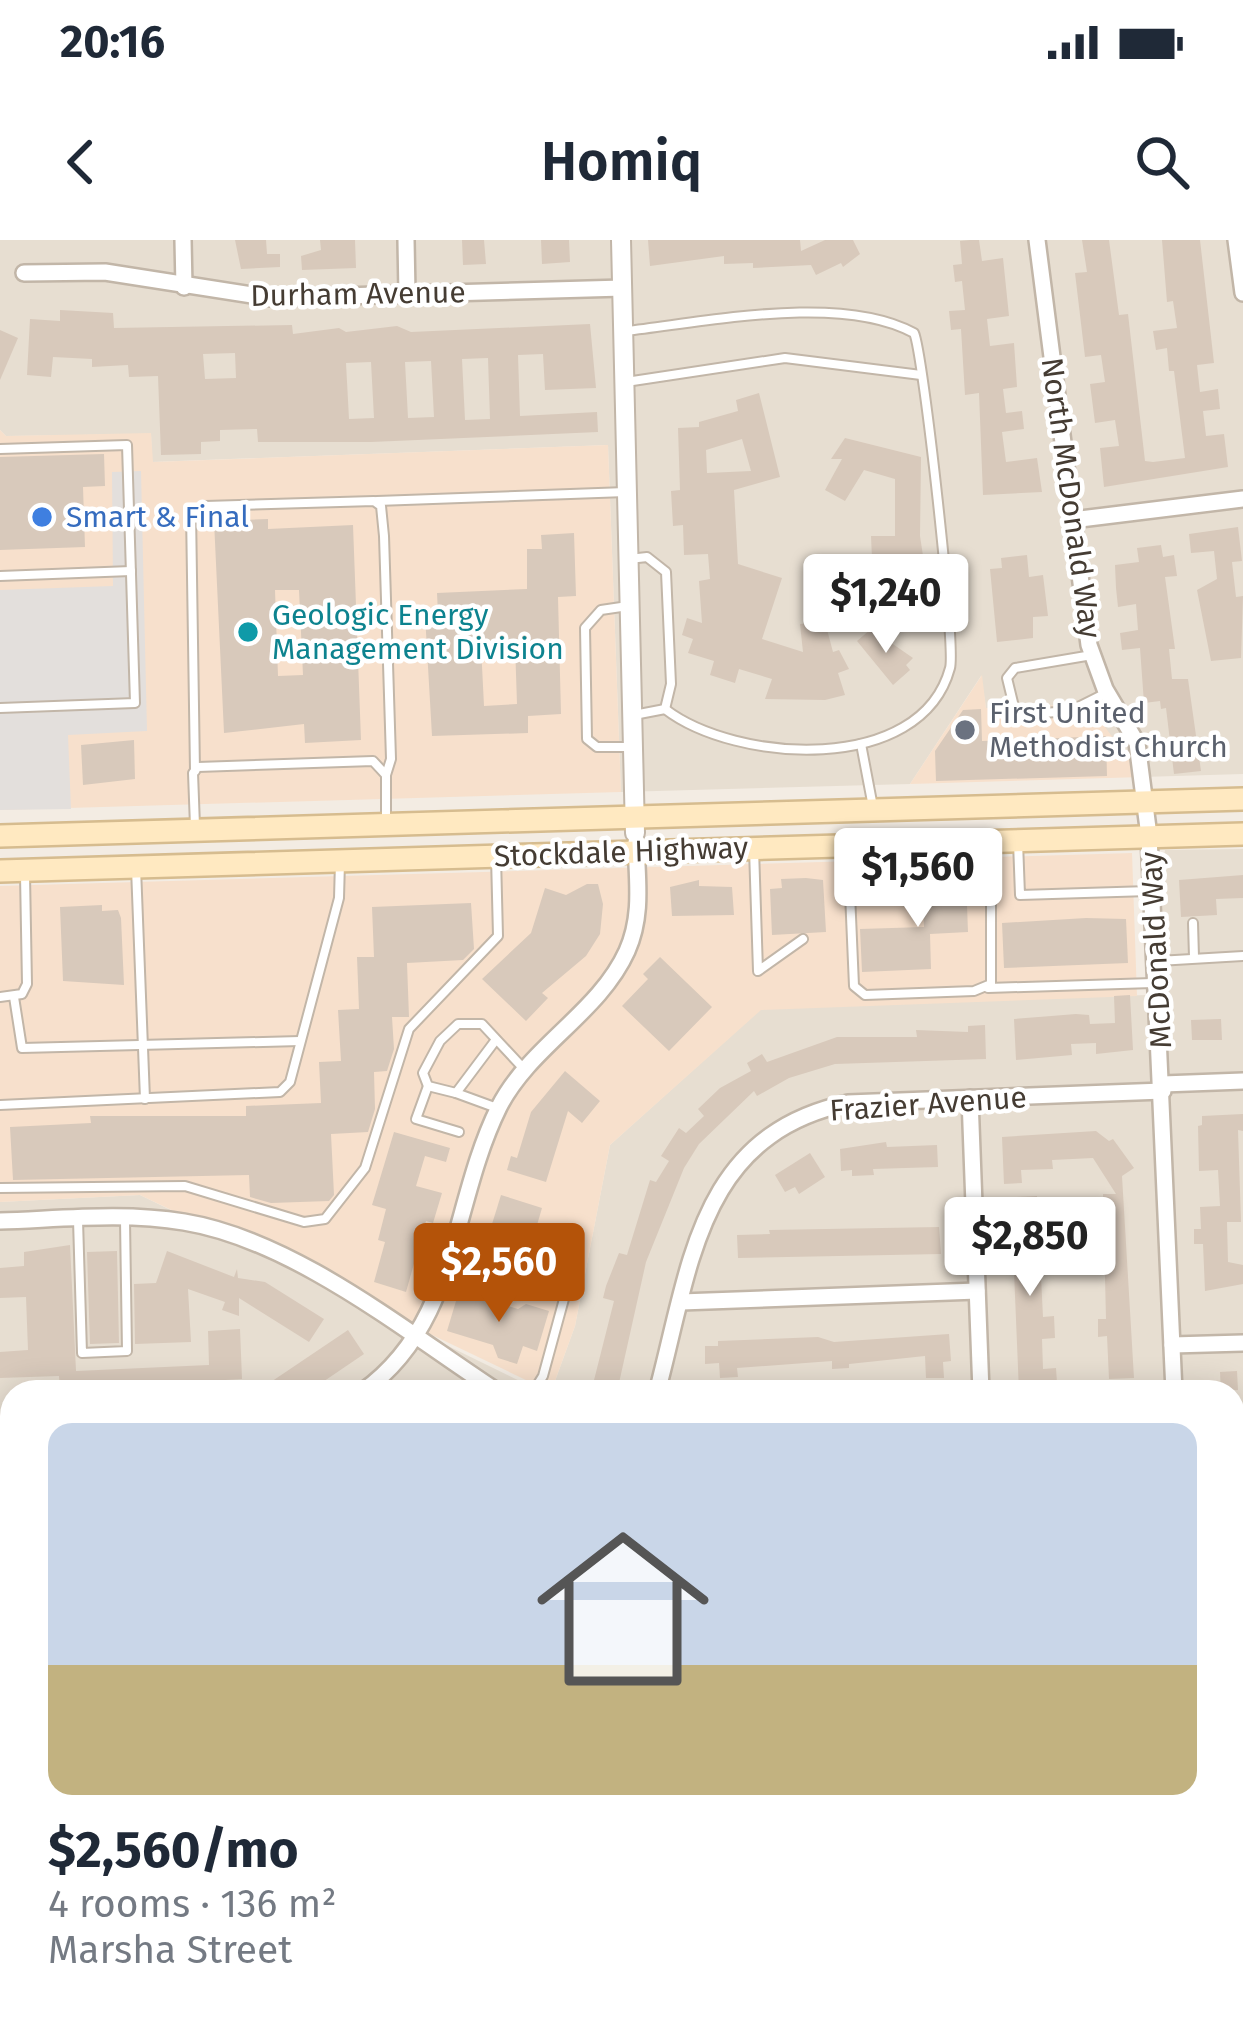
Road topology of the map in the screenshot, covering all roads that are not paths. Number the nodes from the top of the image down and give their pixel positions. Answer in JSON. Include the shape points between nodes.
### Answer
{"nodes":[{"id":1,"x":183,"y":240,"type":"edge"},
{"id":2,"x":406,"y":240,"type":"edge"},
{"id":3,"x":621,"y":240,"type":"edge"},
{"id":4,"x":1037,"y":240,"type":"edge"},
{"id":5,"x":1236,"y":240,"type":"edge"},
{"id":6,"x":24,"y":273,"type":"dead end"},
{"id":7,"x":184,"y":287,"type":"junction"},
{"id":8,"x":622,"y":288,"type":"junction"},
{"id":9,"x":1243,"y":293,"type":"edge"},
{"id":10,"x":407,"y":294,"type":"junction"},
{"id":11,"x":624,"y":331,"type":"junction"},
{"id":12,"x":921,"y":375,"type":"junction"},
{"id":13,"x":625,"y":382,"type":"junction"},
{"id":14,"x":0,"y":449,"type":"edge"},
{"id":15,"x":627,"y":492,"type":"junction"},
{"id":16,"x":1243,"y":500,"type":"edge"},
{"id":17,"x":374,"y":501,"type":"junction"},
{"id":18,"x":1072,"y":520,"type":"junction"},
{"id":19,"x":629,"y":559,"type":"junction"},
{"id":20,"x":130,"y":571,"type":"junction"},
{"id":21,"x":0,"y":576,"type":"edge"},
{"id":22,"x":630,"y":605,"type":"junction"},
{"id":23,"x":1092,"y":656,"type":"junction"},
{"id":24,"x":1108,"y":692,"type":"junction"},
{"id":25,"x":0,"y":709,"type":"edge"},
{"id":26,"x":664,"y":709,"type":"junction"},
{"id":27,"x":632,"y":716,"type":"junction"},
{"id":28,"x":861,"y":744,"type":"junction"},
{"id":29,"x":633,"y":747,"type":"junction"},
{"id":30,"x":195,"y":771,"type":"junction"},
{"id":31,"x":386,"y":775,"type":"junction"},
{"id":32,"x":1243,"y":799,"type":"edge"},
{"id":33,"x":873,"y":809,"type":"junction"},
{"id":34,"x":1147,"y":818,"type":"junction"},
{"id":35,"x":386,"y":824,"type":"junction"},
{"id":36,"x":195,"y":830,"type":"junction"},
{"id":37,"x":635,"y":834,"type":"junction"},
{"id":38,"x":1243,"y":834,"type":"edge"},
{"id":39,"x":0,"y":836,"type":"edge"},
{"id":40,"x":1018,"y":840,"type":"junction"},
{"id":41,"x":991,"y":841,"type":"junction"},
{"id":42,"x":910,"y":843,"type":"junction"},
{"id":43,"x":848,"y":845,"type":"junction"},
{"id":44,"x":753,"y":848,"type":"junction"},
{"id":45,"x":496,"y":855,"type":"junction"},
{"id":46,"x":340,"y":860,"type":"junction"},
{"id":47,"x":136,"y":867,"type":"junction"},
{"id":48,"x":25,"y":870,"type":"junction"},
{"id":49,"x":0,"y":871,"type":"edge"},
{"id":50,"x":1153,"y":891,"type":"junction"},
{"id":51,"x":850,"y":896,"type":"junction"},
{"id":52,"x":1193,"y":922,"type":"dead end"},
{"id":53,"x":803,"y":939,"type":"dead end"},
{"id":54,"x":1243,"y":956,"type":"edge"},
{"id":55,"x":1194,"y":958,"type":"junction"},
{"id":56,"x":1158,"y":961,"type":"junction"},
{"id":57,"x":1159,"y":983,"type":"junction"},
{"id":58,"x":987,"y":988,"type":"junction"},
{"id":59,"x":0,"y":997,"type":"edge"},
{"id":60,"x":14,"y":997,"type":"junction"},
{"id":61,"x":300,"y":1041,"type":"junction"},
{"id":62,"x":496,"y":1041,"type":"junction"},
{"id":63,"x":142,"y":1044,"type":"junction"},
{"id":64,"x":525,"y":1070,"type":"junction"},
{"id":65,"x":1243,"y":1081,"type":"edge"},
{"id":66,"x":428,"y":1086,"type":"junction"},
{"id":67,"x":1163,"y":1088,"type":"junction"},
{"id":68,"x":456,"y":1094,"type":"junction"},
{"id":69,"x":970,"y":1098,"type":"junction"},
{"id":70,"x":145,"y":1100,"type":"junction"},
{"id":71,"x":0,"y":1106,"type":"edge"},
{"id":72,"x":498,"y":1109,"type":"junction"},
{"id":73,"x":459,"y":1132,"type":"dead end"},
{"id":74,"x":0,"y":1187,"type":"edge"},
{"id":75,"x":125,"y":1218,"type":"junction"},
{"id":76,"x":78,"y":1219,"type":"junction"},
{"id":77,"x":0,"y":1221,"type":"edge"},
{"id":78,"x":452,"y":1253,"type":"junction"},
{"id":79,"x":977,"y":1292,"type":"junction"},
{"id":80,"x":681,"y":1302,"type":"junction"},
{"id":81,"x":417,"y":1339,"type":"junction"},
{"id":82,"x":1243,"y":1342,"type":"edge"},
{"id":83,"x":1172,"y":1345,"type":"junction"},
{"id":84,"x":374,"y":1380,"type":"edge"},
{"id":85,"x":480,"y":1380,"type":"edge"},
{"id":86,"x":540,"y":1380,"type":"edge"},
{"id":87,"x":660,"y":1380,"type":"edge"},
{"id":88,"x":980,"y":1380,"type":"edge"},
{"id":89,"x":1173,"y":1380,"type":"edge"}],
"edges":[{"from":1,"to":7,"type":"street"},
{"from":2,"to":10,"type":"street"},
{"from":3,"to":8,"type":"street"},
{"from":4,"to":18,"type":"street","name":"North McDonald Way"},
{"from":5,"to":9,"type":"street"},
{"from":6,"to":7,"type":"street","name":"Durham Avenue","via":[[105,272]]},
{"from":7,"to":10,"type":"street","name":"Durham Avenue","via":[[271,298]]},
{"from":8,"to":10,"type":"street","name":"Durham Avenue"},
{"from":8,"to":11,"type":"street"},
{"from":11,"to":12,"type":"lane","via":[[850,315],[901,326],[919,344]]},
{"from":11,"to":13,"type":"street"},
{"from":12,"to":13,"type":"lane","via":[[785,358]]},
{"from":12,"to":28,"type":"lane","via":[[951,667],[916,723]]},
{"from":13,"to":15,"type":"street"},
{"from":14,"to":20,"type":"lane","via":[[127,445]]},
{"from":15,"to":17,"type":"lane"},
{"from":15,"to":19,"type":"street"},
{"from":16,"to":18,"type":"street"},
{"from":17,"to":30,"type":"lane","via":[[191,512]]},
{"from":17,"to":31,"type":"lane","via":[[385,536]]},
{"from":18,"to":23,"type":"street","name":"North McDonald Way"},
{"from":19,"to":22,"type":"street"},
{"from":19,"to":26,"type":"lane","via":[[647,557],[666,572],[671,685]]},
{"from":20,"to":21,"type":"lane"},
{"from":20,"to":25,"type":"lane","via":[[135,704]]},
{"from":22,"to":27,"type":"street"},
{"from":22,"to":29,"type":"lane","via":[[601,610],[585,628],[587,726],[590,745]]},
{"from":23,"to":24,"type":"street","name":"North McDonald Way"},
{"from":23,"to":24,"type":"lane","via":[[1009,672],[1010,705],[1016,715],[1070,711]]},
{"from":24,"to":34,"type":"street","name":"North McDonald Way","via":[[1137,743]]},
{"from":26,"to":27,"type":"lane"},
{"from":26,"to":28,"type":"lane","via":[[704,733],[763,746]]},
{"from":27,"to":29,"type":"street"},
{"from":28,"to":33,"type":"lane"},
{"from":29,"to":37,"type":"street"},
{"from":30,"to":31,"type":"lane","via":[[206,764],[373,761]]},
{"from":30,"to":36,"type":"lane"},
{"from":31,"to":35,"type":"lane"},
{"from":32,"to":34,"type":"main road","name":"Stockdale Highway"},
{"from":33,"to":34,"type":"main road","name":"Stockdale Highway"},
{"from":33,"to":37,"type":"main road","name":"Stockdale Highway"},
{"from":34,"to":38,"type":"main road","name":"Stockdale Highway"},
{"from":34,"to":40,"type":"main road","name":"Stockdale Highway"},
{"from":34,"to":50,"type":"street","name":"McDonald Way"},
{"from":35,"to":36,"type":"main road","name":"Stockdale Highway"},
{"from":35,"to":37,"type":"main road","name":"Stockdale Highway"},
{"from":36,"to":39,"type":"main road","name":"Stockdale Highway"},
{"from":37,"to":44,"type":"main road","name":"Stockdale Highway"},
{"from":37,"to":45,"type":"main road","name":"Stockdale Highway"},
{"from":37,"to":64,"type":"street","via":[[640,900],[618,968]]},
{"from":40,"to":41,"type":"main road","name":"Stockdale Highway"},
{"from":40,"to":50,"type":"lane","via":[[1020,895]]},
{"from":41,"to":42,"type":"main road","name":"Stockdale Highway"},
{"from":41,"to":58,"type":"lane","via":[[994,976]]},
{"from":42,"to":43,"type":"main road","name":"Stockdale Highway"},
{"from":42,"to":51,"type":"lane","via":[[906,889]]},
{"from":43,"to":44,"type":"main road","name":"Stockdale Highway"},
{"from":43,"to":51,"type":"lane"},
{"from":44,"to":53,"type":"lane","via":[[758,971]]},
{"from":45,"to":46,"type":"main road","name":"Stockdale Highway"},
{"from":45,"to":74,"type":"lane","via":[[499,936],[410,1029],[365,1168],[325,1220],[304,1222],[185,1186]]},
{"from":46,"to":47,"type":"main road","name":"Stockdale Highway"},
{"from":46,"to":61,"type":"lane","via":[[339,898]]},
{"from":47,"to":48,"type":"main road","name":"Stockdale Highway"},
{"from":47,"to":63,"type":"lane"},
{"from":48,"to":49,"type":"main road","name":"Stockdale Highway"},
{"from":48,"to":60,"type":"lane","via":[[27,984]]},
{"from":50,"to":56,"type":"street","name":"McDonald Way"},
{"from":51,"to":58,"type":"lane","via":[[854,986],[866,994]]},
{"from":52,"to":55,"type":"lane"},
{"from":54,"to":55,"type":"lane"},
{"from":55,"to":56,"type":"lane"},
{"from":56,"to":57,"type":"street","name":"McDonald Way"},
{"from":57,"to":58,"type":"lane"},
{"from":57,"to":67,"type":"street","name":"McDonald Way"},
{"from":59,"to":60,"type":"lane"},
{"from":60,"to":63,"type":"lane","via":[[22,1048]]},
{"from":61,"to":63,"type":"lane"},
{"from":61,"to":70,"type":"lane","via":[[280,1092]]},
{"from":62,"to":64,"type":"lane"},
{"from":62,"to":66,"type":"lane","via":[[482,1024],[458,1024],[430,1056]]},
{"from":62,"to":68,"type":"lane"},
{"from":63,"to":70,"type":"lane"},
{"from":64,"to":72,"type":"street"},
{"from":65,"to":67,"type":"street","name":"Frazier Avenue"},
{"from":66,"to":68,"type":"lane"},
{"from":66,"to":73,"type":"lane","via":[[416,1119]]},
{"from":67,"to":69,"type":"street","name":"Frazier Avenue"},
{"from":67,"to":83,"type":"street","name":"McDonald Way"},
{"from":68,"to":72,"type":"lane"},
{"from":69,"to":79,"type":"street"},
{"from":69,"to":80,"type":"street","name":"Frazier Avenue","via":[[848,1103],[770,1133],[715,1195]]},
{"from":70,"to":71,"type":"lane"},
{"from":72,"to":78,"type":"street"},
{"from":75,"to":76,"type":"street"},
{"from":75,"to":76,"type":"lane","via":[[128,1351],[82,1353]]},
{"from":75,"to":81,"type":"street","via":[[184,1222],[251,1241]]},
{"from":76,"to":77,"type":"street"},
{"from":78,"to":81,"type":"street"},
{"from":78,"to":86,"type":"lane","via":[[568,1288]]},
{"from":79,"to":80,"type":"street"},
{"from":79,"to":88,"type":"street"},
{"from":80,"to":87,"type":"street","name":"Frazier Avenue"},
{"from":81,"to":84,"type":"street"},
{"from":81,"to":85,"type":"street"},
{"from":82,"to":83,"type":"street"},
{"from":83,"to":89,"type":"street","name":"McDonald Way"}]}
